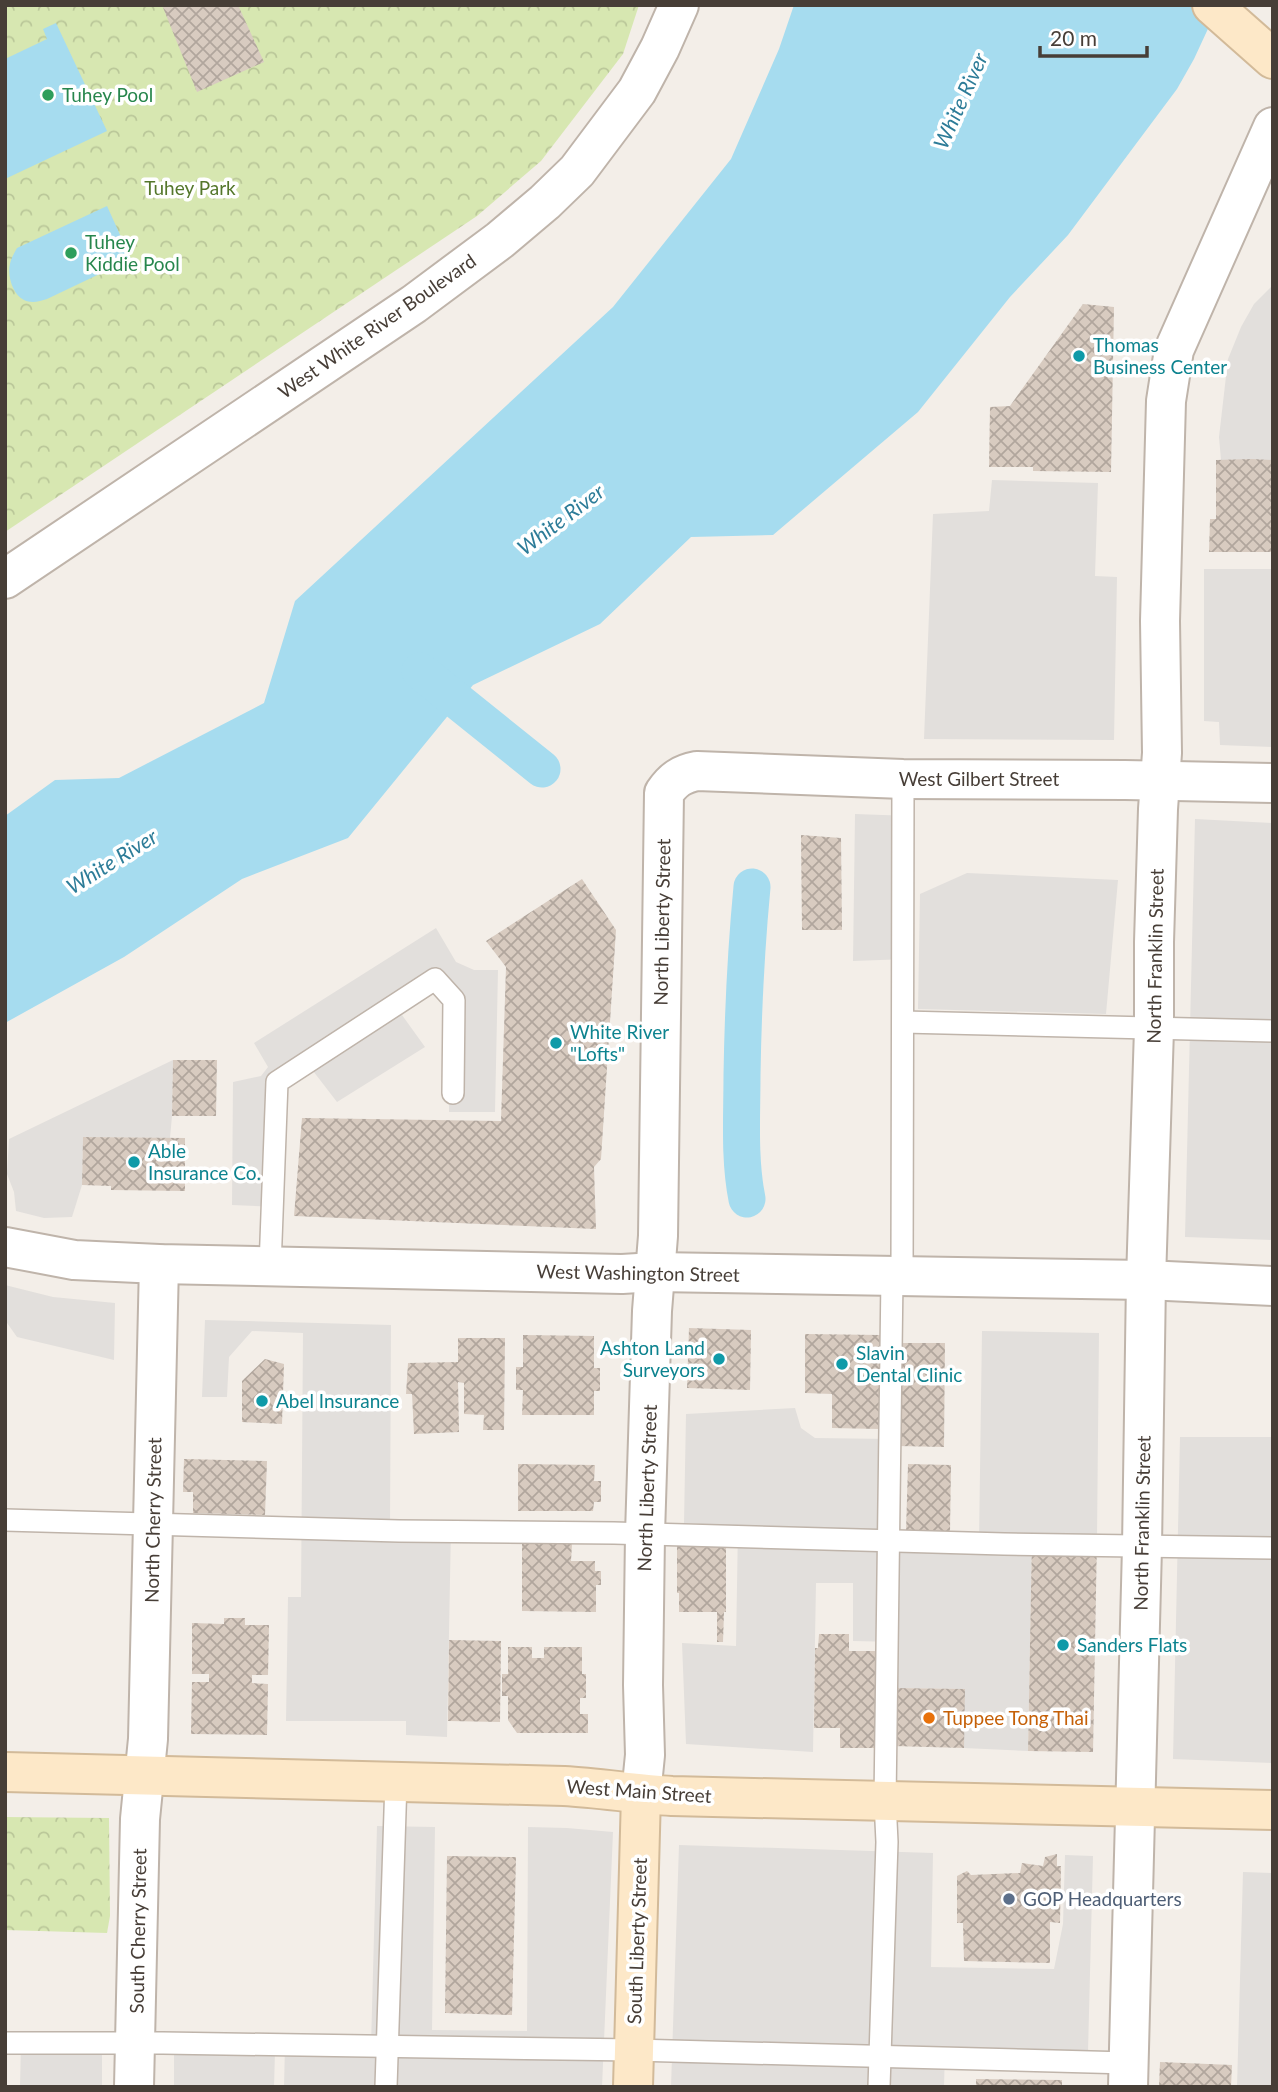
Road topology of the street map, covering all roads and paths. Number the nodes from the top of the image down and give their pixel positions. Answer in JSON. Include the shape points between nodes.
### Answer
{"nodes":[{"id":1,"x":679,"y":5,"type":"edge"},
{"id":2,"x":1223,"y":15,"type":"edge"},
{"id":3,"x":1273,"y":59,"type":"edge"},
{"id":4,"x":1273,"y":127,"type":"edge"},
{"id":5,"x":5,"y":579,"type":"edge"},
{"id":6,"x":686,"y":773,"type":"joint"},
{"id":7,"x":903,"y":779,"type":"junction"},
{"id":8,"x":1160,"y":780,"type":"junction"},
{"id":9,"x":1273,"y":783,"type":"edge"},
{"id":10,"x":903,"y":1022,"type":"junction"},
{"id":11,"x":1154,"y":1029,"type":"junction"},
{"id":12,"x":1273,"y":1031,"type":"edge"},
{"id":13,"x":453,"y":1093,"type":"dead end"},
{"id":14,"x":5,"y":1247,"type":"edge"},
{"id":15,"x":159,"y":1264,"type":"junction"},
{"id":16,"x":271,"y":1267,"type":"junction"},
{"id":17,"x":655,"y":1272,"type":"junction"},
{"id":18,"x":897,"y":1277,"type":"junction"},
{"id":19,"x":1146,"y":1280,"type":"junction"},
{"id":20,"x":1273,"y":1286,"type":"edge"},
{"id":21,"x":5,"y":1520,"type":"edge"},
{"id":22,"x":152,"y":1524,"type":"junction"},
{"id":23,"x":645,"y":1534,"type":"junction"},
{"id":24,"x":889,"y":1541,"type":"junction"},
{"id":25,"x":1142,"y":1547,"type":"junction"},
{"id":26,"x":1273,"y":1548,"type":"edge"},
{"id":27,"x":5,"y":1772,"type":"edge"},
{"id":28,"x":145,"y":1775,"type":"junction"},
{"id":29,"x":396,"y":1781,"type":"junction"},
{"id":30,"x":641,"y":1795,"type":"junction"},
{"id":31,"x":885,"y":1801,"type":"junction"},
{"id":32,"x":1135,"y":1807,"type":"junction"},
{"id":33,"x":1273,"y":1810,"type":"edge"},
{"id":34,"x":5,"y":2043,"type":"edge"},
{"id":35,"x":136,"y":2043,"type":"junction"},
{"id":36,"x":387,"y":2046,"type":"junction"},
{"id":37,"x":879,"y":2057,"type":"junction"},
{"id":38,"x":633,"y":2068,"type":"edge"},
{"id":39,"x":1128,"y":2075,"type":"edge"},
{"id":40,"x":134,"y":2087,"type":"edge"},
{"id":41,"x":386,"y":2087,"type":"edge"},
{"id":42,"x":878,"y":2087,"type":"edge"}],
"edges":[{"from":1,"to":5,"type":"street","name":"West White River Boulevard","via":[[637,91],[577,171],[500,240],[414,304]]},
{"from":2,"to":3,"type":"main road"},
{"from":4,"to":8,"type":"street","name":"North Franklin Street","via":[[1174,350],[1169,375],[1160,621]]},
{"from":6,"to":7,"type":"street","name":"West Gilbert Street"},
{"from":6,"to":17,"type":"street","name":"North Liberty Street","via":[[672,780],[664,793]]},
{"from":7,"to":8,"type":"street","name":"West Gilbert Street"},
{"from":7,"to":10,"type":"lane"},
{"from":8,"to":9,"type":"street","name":"West Gilbert Street"},
{"from":8,"to":11,"type":"street","name":"North Franklin Street"},
{"from":10,"to":11,"type":"lane"},
{"from":10,"to":18,"type":"lane"},
{"from":11,"to":12,"type":"lane"},
{"from":11,"to":19,"type":"street","name":"North Franklin Street"},
{"from":13,"to":16,"type":"lane","via":[[454,1000],[435,979],[277,1082]]},
{"from":14,"to":15,"type":"street","name":"West Washington Street","via":[[74,1260]]},
{"from":15,"to":16,"type":"street","name":"West Washington Street"},
{"from":15,"to":22,"type":"street","name":"North Cherry Street"},
{"from":16,"to":17,"type":"street","name":"West Washington Street"},
{"from":17,"to":18,"type":"street","name":"West Washington Street"},
{"from":17,"to":23,"type":"street","name":"North Liberty Street"},
{"from":18,"to":19,"type":"street","name":"West Washington Street"},
{"from":18,"to":24,"type":"lane"},
{"from":19,"to":20,"type":"street","name":"West Washington Street"},
{"from":19,"to":25,"type":"street","name":"North Franklin Street"},
{"from":21,"to":22,"type":"lane"},
{"from":22,"to":23,"type":"lane"},
{"from":22,"to":28,"type":"street","name":"North Cherry Street"},
{"from":23,"to":24,"type":"lane"},
{"from":23,"to":30,"type":"street","name":"North Liberty Street"},
{"from":24,"to":25,"type":"lane"},
{"from":24,"to":31,"type":"lane"},
{"from":25,"to":26,"type":"lane"},
{"from":25,"to":32,"type":"street","name":"North Franklin Street"},
{"from":27,"to":28,"type":"main road","name":"West Main Street"},
{"from":28,"to":29,"type":"main road","name":"West Main Street"},
{"from":28,"to":35,"type":"street","name":"South Cherry Street","via":[[140,1819]]},
{"from":29,"to":30,"type":"main road","name":"West Main Street","via":[[564,1786]]},
{"from":29,"to":36,"type":"lane"},
{"from":30,"to":31,"type":"main road","name":"West Main Street"},
{"from":30,"to":38,"type":"main road","name":"South Liberty Street"},
{"from":31,"to":32,"type":"main road","name":"West Main Street"},
{"from":31,"to":37,"type":"lane"},
{"from":32,"to":33,"type":"main road","name":"West Main Street"},
{"from":32,"to":39,"type":"street","name":"North Franklin Street"},
{"from":34,"to":35,"type":"lane"},
{"from":35,"to":36,"type":"lane"},
{"from":35,"to":40,"type":"street","name":"South Cherry Street"},
{"from":36,"to":38,"type":"lane"},
{"from":36,"to":41,"type":"lane"},
{"from":37,"to":38,"type":"lane"},
{"from":37,"to":39,"type":"lane"},
{"from":37,"to":42,"type":"lane"}]}
